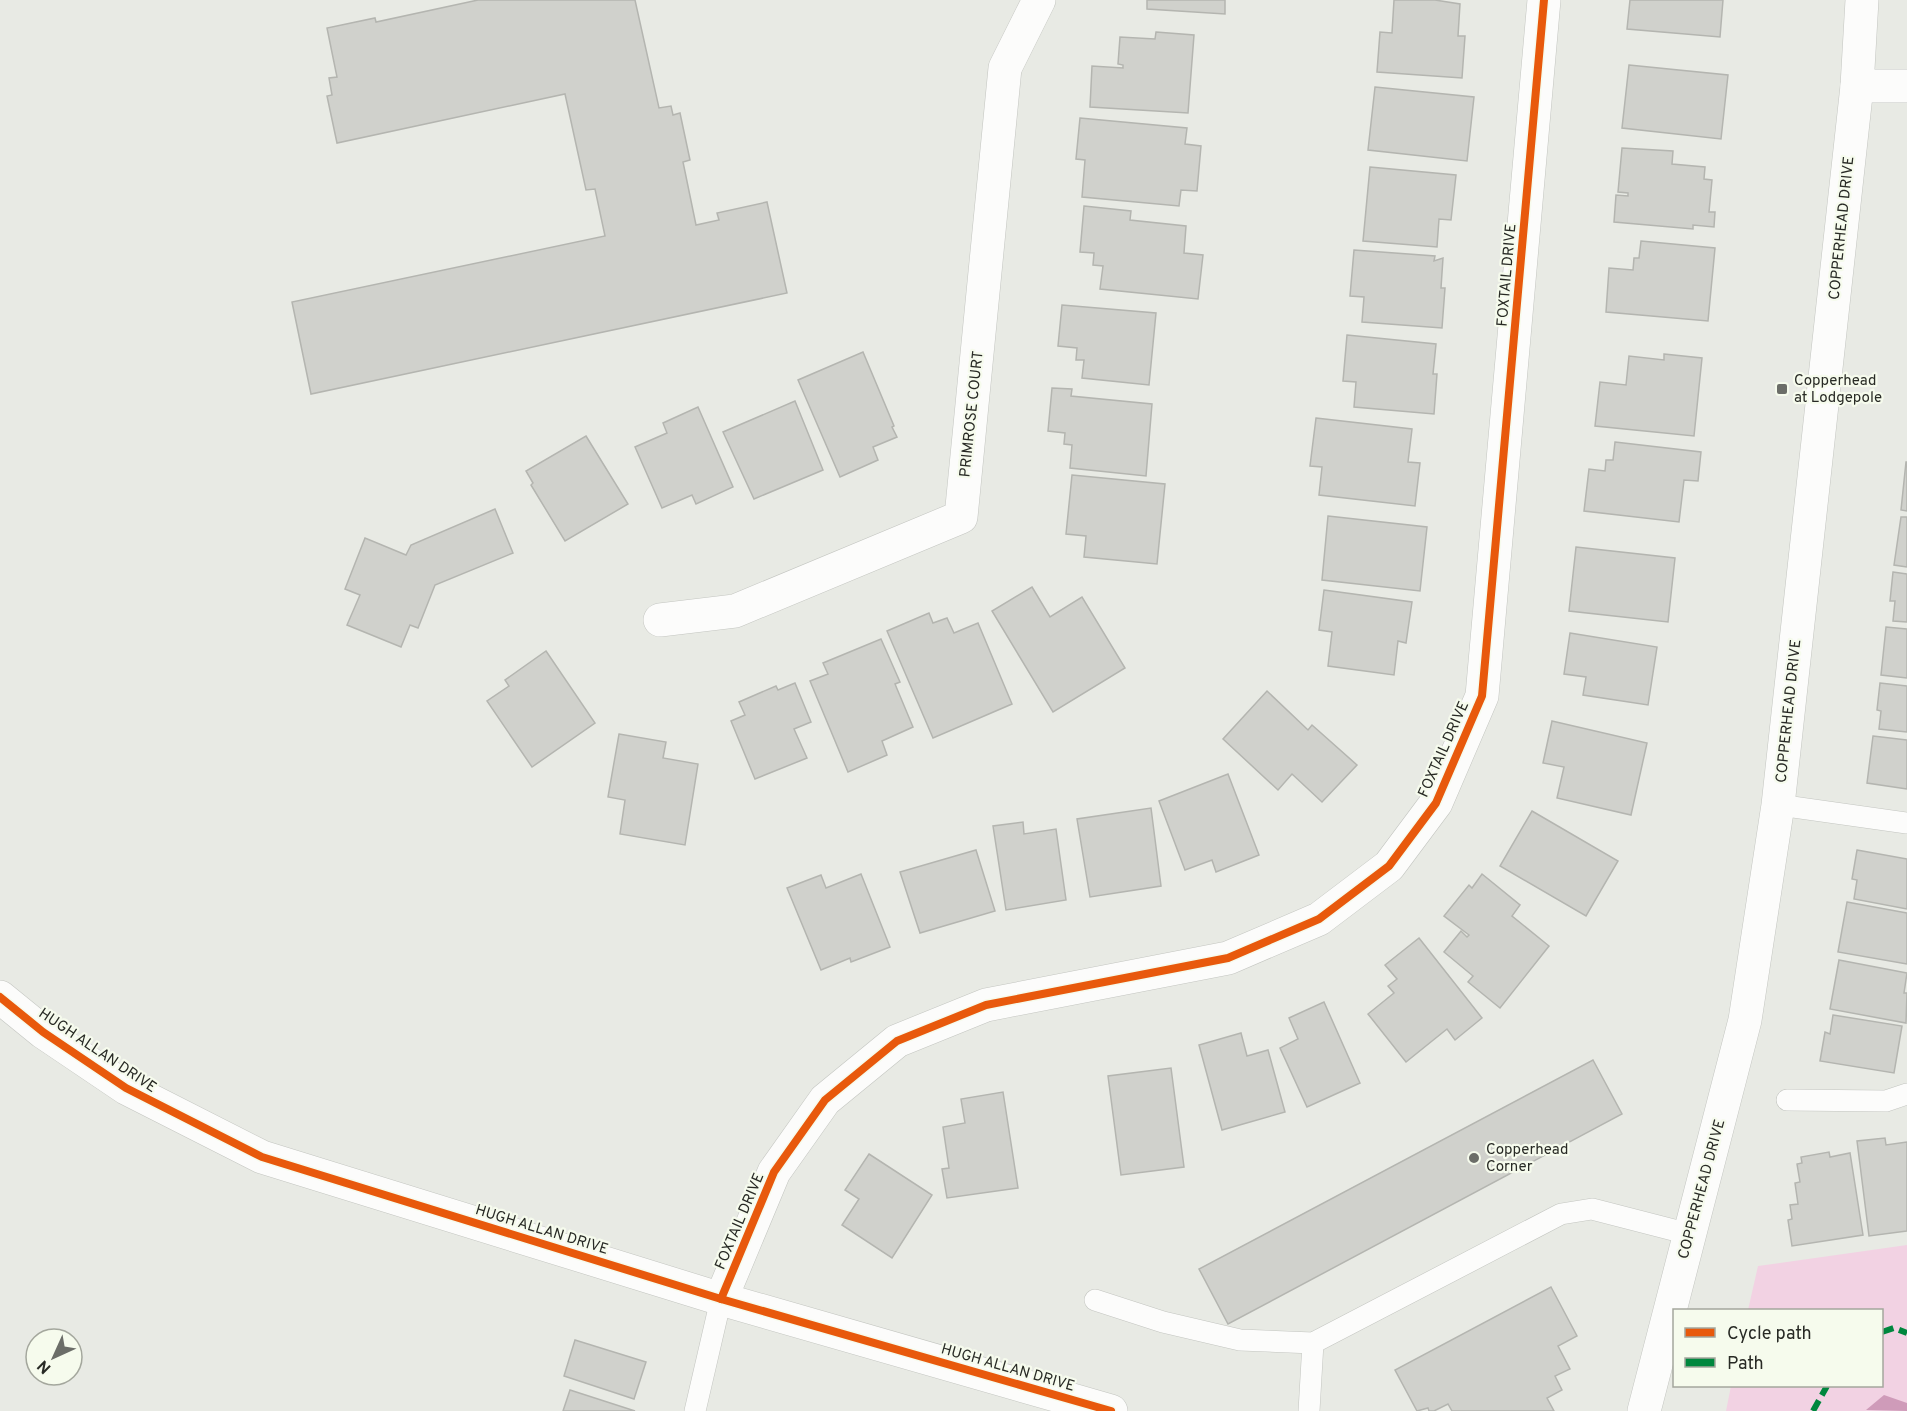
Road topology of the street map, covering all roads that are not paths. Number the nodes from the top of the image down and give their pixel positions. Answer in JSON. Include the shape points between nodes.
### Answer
{"nodes":[{"id":1,"x":1039,"y":0,"type":"edge"},
{"id":2,"x":1544,"y":0,"type":"edge"},
{"id":3,"x":1862,"y":0,"type":"edge"},
{"id":4,"x":1857,"y":86,"type":"junction"},
{"id":5,"x":1907,"y":86,"type":"edge"},
{"id":6,"x":660,"y":620,"type":"dead end"},
{"id":7,"x":1778,"y":805,"type":"junction"},
{"id":8,"x":1907,"y":823,"type":"edge"},
{"id":9,"x":0,"y":997,"type":"edge"},
{"id":10,"x":1907,"y":1094,"type":"edge"},
{"id":11,"x":1787,"y":1100,"type":"dead end"},
{"id":12,"x":1689,"y":1234,"type":"junction"},
{"id":13,"x":721,"y":1299,"type":"junction"},
{"id":14,"x":1095,"y":1300,"type":"dead end"},
{"id":15,"x":1313,"y":1343,"type":"junction"},
{"id":16,"x":695,"y":1411,"type":"edge"},
{"id":17,"x":1111,"y":1411,"type":"edge"},
{"id":18,"x":1309,"y":1411,"type":"edge"},
{"id":19,"x":1644,"y":1411,"type":"edge"}],
"edges":[{"from":1,"to":6,"type":"street","name":"PRIMROSE COURT","via":[[1005,68],[961,517],[735,611]]},
{"from":2,"to":13,"type":"street","name":"FOXTAIL DRIVE","via":[[1482,696],[1436,803],[1389,866],[1319,919],[1228,958],[987,1005],[897,1041],[825,1100],[774,1172]]},
{"from":3,"to":4,"type":"street","name":"COPPERHEAD DRIVE"},
{"from":4,"to":5,"type":"street"},
{"from":4,"to":7,"type":"street","name":"COPPERHEAD DRIVE"},
{"from":7,"to":8,"type":"lane"},
{"from":7,"to":12,"type":"street","name":"COPPERHEAD DRIVE","via":[[1745,1020]]},
{"from":9,"to":13,"type":"street","name":"HUGH ALLAN DRIVE","via":[[43,1032],[126,1088],[262,1157]]},
{"from":10,"to":11,"type":"lane","via":[[1886,1101]]},
{"from":12,"to":15,"type":"lane","via":[[1592,1209],[1561,1214]]},
{"from":12,"to":19,"type":"street","name":"COPPERHEAD DRIVE"},
{"from":13,"to":16,"type":"lane"},
{"from":13,"to":17,"type":"street","name":"HUGH ALLAN DRIVE"},
{"from":14,"to":15,"type":"lane","via":[[1163,1322],[1240,1340]]},
{"from":15,"to":18,"type":"lane"}]}
